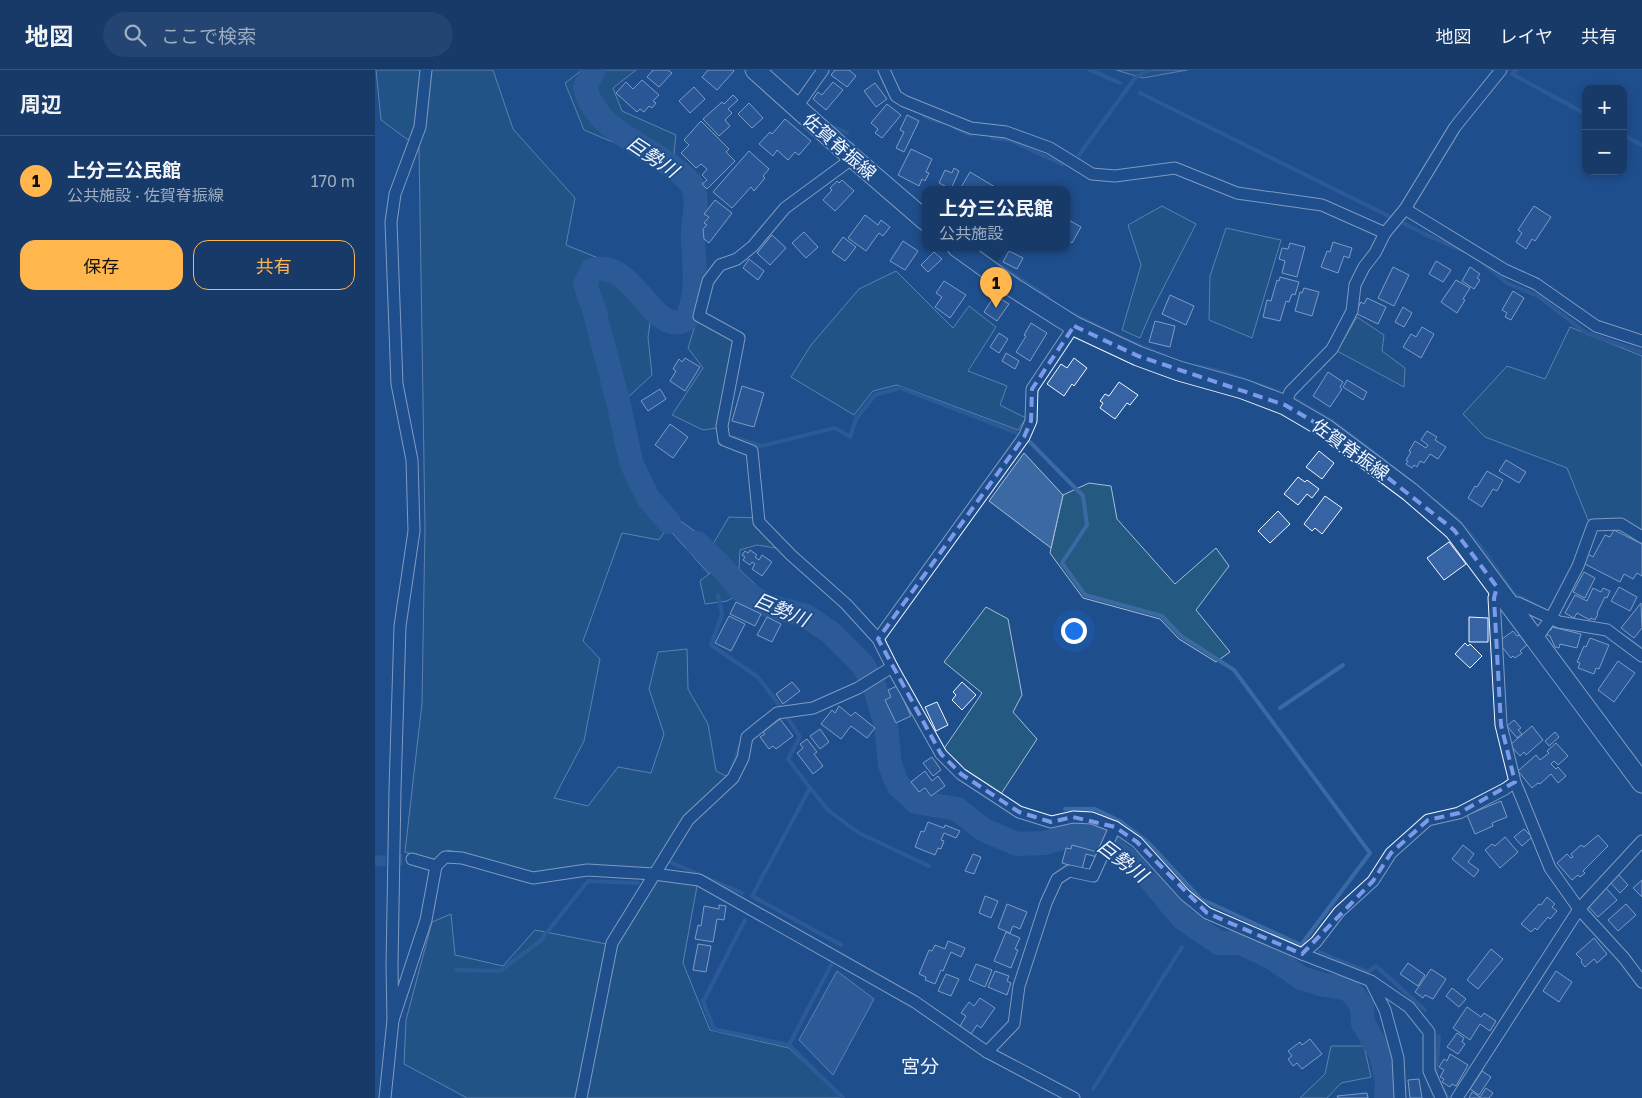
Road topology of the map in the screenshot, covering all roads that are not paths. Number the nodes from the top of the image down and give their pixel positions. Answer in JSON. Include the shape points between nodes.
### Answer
{"nodes":[{"id":1,"x":426,"y":70,"type":"edge"},
{"id":2,"x":755,"y":70,"type":"edge"},
{"id":3,"x":823,"y":70,"type":"edge"},
{"id":4,"x":884,"y":70,"type":"edge"},
{"id":5,"x":1501,"y":70,"type":"edge"},
{"id":6,"x":796,"y":108,"type":"junction"},
{"id":7,"x":853,"y":158,"type":"junction"},
{"id":8,"x":1403,"y":210,"type":"junction"},
{"id":9,"x":922,"y":218,"type":"edge"},
{"id":10,"x":1389,"y":229,"type":"junction"},
{"id":11,"x":963,"y":251,"type":"edge"},
{"id":12,"x":1074,"y":326,"type":"junction"},
{"id":13,"x":1642,"y":341,"type":"edge"},
{"id":14,"x":1285,"y":405,"type":"junction"},
{"id":15,"x":1642,"y":537,"type":"edge"},
{"id":16,"x":1497,"y":587,"type":"junction"},
{"id":17,"x":1509,"y":604,"type":"junction"},
{"id":18,"x":1551,"y":618,"type":"junction"},
{"id":19,"x":878,"y":639,"type":"junction"},
{"id":20,"x":1536,"y":639,"type":"junction"},
{"id":21,"x":1642,"y":656,"type":"edge"},
{"id":22,"x":888,"y":670,"type":"junction"},
{"id":23,"x":1515,"y":782,"type":"junction"},
{"id":24,"x":1642,"y":783,"type":"edge"},
{"id":25,"x":1115,"y":827,"type":"junction"},
{"id":26,"x":1642,"y":841,"type":"edge"},
{"id":27,"x":411,"y":859,"type":"tunnel mouth"},
{"id":28,"x":436,"y":866,"type":"junction"},
{"id":29,"x":654,"y":874,"type":"junction"},
{"id":30,"x":1579,"y":909,"type":"junction"},
{"id":31,"x":1302,"y":954,"type":"junction"},
{"id":32,"x":1371,"y":981,"type":"junction"},
{"id":33,"x":1642,"y":982,"type":"edge"},
{"id":34,"x":393,"y":1020,"type":"junction"},
{"id":35,"x":987,"y":1052,"type":"junction"},
{"id":36,"x":385,"y":1098,"type":"edge"},
{"id":37,"x":581,"y":1098,"type":"edge"},
{"id":38,"x":1074,"y":1098,"type":"edge"},
{"id":39,"x":1400,"y":1098,"type":"edge"},
{"id":40,"x":1441,"y":1098,"type":"edge"},
{"id":41,"x":1457,"y":1098,"type":"edge"}],
"edges":[{"from":1,"to":34,"type":"street","via":[[420,127],[395,194],[391,222],[397,384],[413,460],[414,531],[400,626]]},
{"from":2,"to":6,"type":"main road","name":"佐賀脊振線"},
{"from":3,"to":6,"type":"street"},
{"from":4,"to":10,"type":"street","via":[[896,96],[904,101],[971,128],[1006,132],[1050,148],[1092,174],[1115,176],[1175,168],[1237,193],[1322,204]]},
{"from":5,"to":8,"type":"street","via":[[1455,127]]},
{"from":6,"to":7,"type":"main road","name":"佐賀脊振線"},
{"from":7,"to":9,"type":"main road","name":"佐賀脊振線"},
{"from":7,"to":19,"type":"street","via":[[785,208],[753,246],[737,259],[720,265],[708,281],[699,316],[739,338],[722,426],[724,440],[752,451],[759,522],[846,604]]},
{"from":8,"to":10,"type":"street"},
{"from":8,"to":13,"type":"street","via":[[1505,270],[1536,284],[1596,326]]},
{"from":10,"to":14,"type":"street","via":[[1363,267],[1355,284],[1352,311],[1332,349],[1290,392]]},
{"from":11,"to":12,"type":"main road","name":"佐賀脊振線"},
{"from":12,"to":14,"type":"main road","name":"佐賀脊振線","via":[[1137,356]]},
{"from":12,"to":19,"type":"street","via":[[1032,389],[1031,420],[1024,437]]},
{"from":14,"to":16,"type":"main road","name":"佐賀脊振線","via":[[1326,429],[1410,492],[1454,530]]},
{"from":15,"to":18,"type":"street","via":[[1621,524],[1593,525],[1578,566]]},
{"from":16,"to":17,"type":"main road","name":"佐賀脊振線"},
{"from":16,"to":23,"type":"street","via":[[1494,598],[1501,725]]},
{"from":17,"to":18,"type":"street","via":[[1518,603]]},
{"from":17,"to":20,"type":"main road","name":"佐賀脊振線"},
{"from":18,"to":20,"type":"street"},
{"from":18,"to":21,"type":"street","via":[[1607,630]]},
{"from":19,"to":22,"type":"street"},
{"from":20,"to":24,"type":"main road","name":"佐賀脊振線"},
{"from":22,"to":25,"type":"street","via":[[941,754],[961,774],[1019,812],[1051,822],[1073,817],[1092,818]]},
{"from":22,"to":29,"type":"street","via":[[813,708],[777,712],[747,737],[743,758],[733,778],[688,820]]},
{"from":23,"to":30,"type":"street","via":[[1550,868]]},
{"from":23,"to":31,"type":"street","via":[[1459,813],[1428,820],[1391,853],[1373,881],[1339,912],[1316,942]]},
{"from":25,"to":31,"type":"street","via":[[1137,842],[1185,895],[1207,913]]},
{"from":25,"to":35,"type":"street","via":[[1093,876],[1069,871],[1057,879],[1019,986],[1014,1024]]},
{"from":26,"to":30,"type":"street"},
{"from":27,"to":28,"type":"street"},
{"from":28,"to":29,"type":"street","via":[[445,857],[462,858],[533,878],[587,870]]},
{"from":28,"to":34,"type":"street","via":[[427,920]]},
{"from":29,"to":35,"type":"street","via":[[699,880],[915,1002]]},
{"from":29,"to":37,"type":"street","via":[[612,943]]},
{"from":30,"to":33,"type":"street"},
{"from":30,"to":41,"type":"street"},
{"from":31,"to":32,"type":"street"},
{"from":32,"to":39,"type":"street","via":[[1385,1010],[1398,1058]]},
{"from":32,"to":40,"type":"street","via":[[1409,1007],[1429,1032],[1429,1071]]},
{"from":34,"to":36,"type":"street"},
{"from":35,"to":38,"type":"street"}]}
